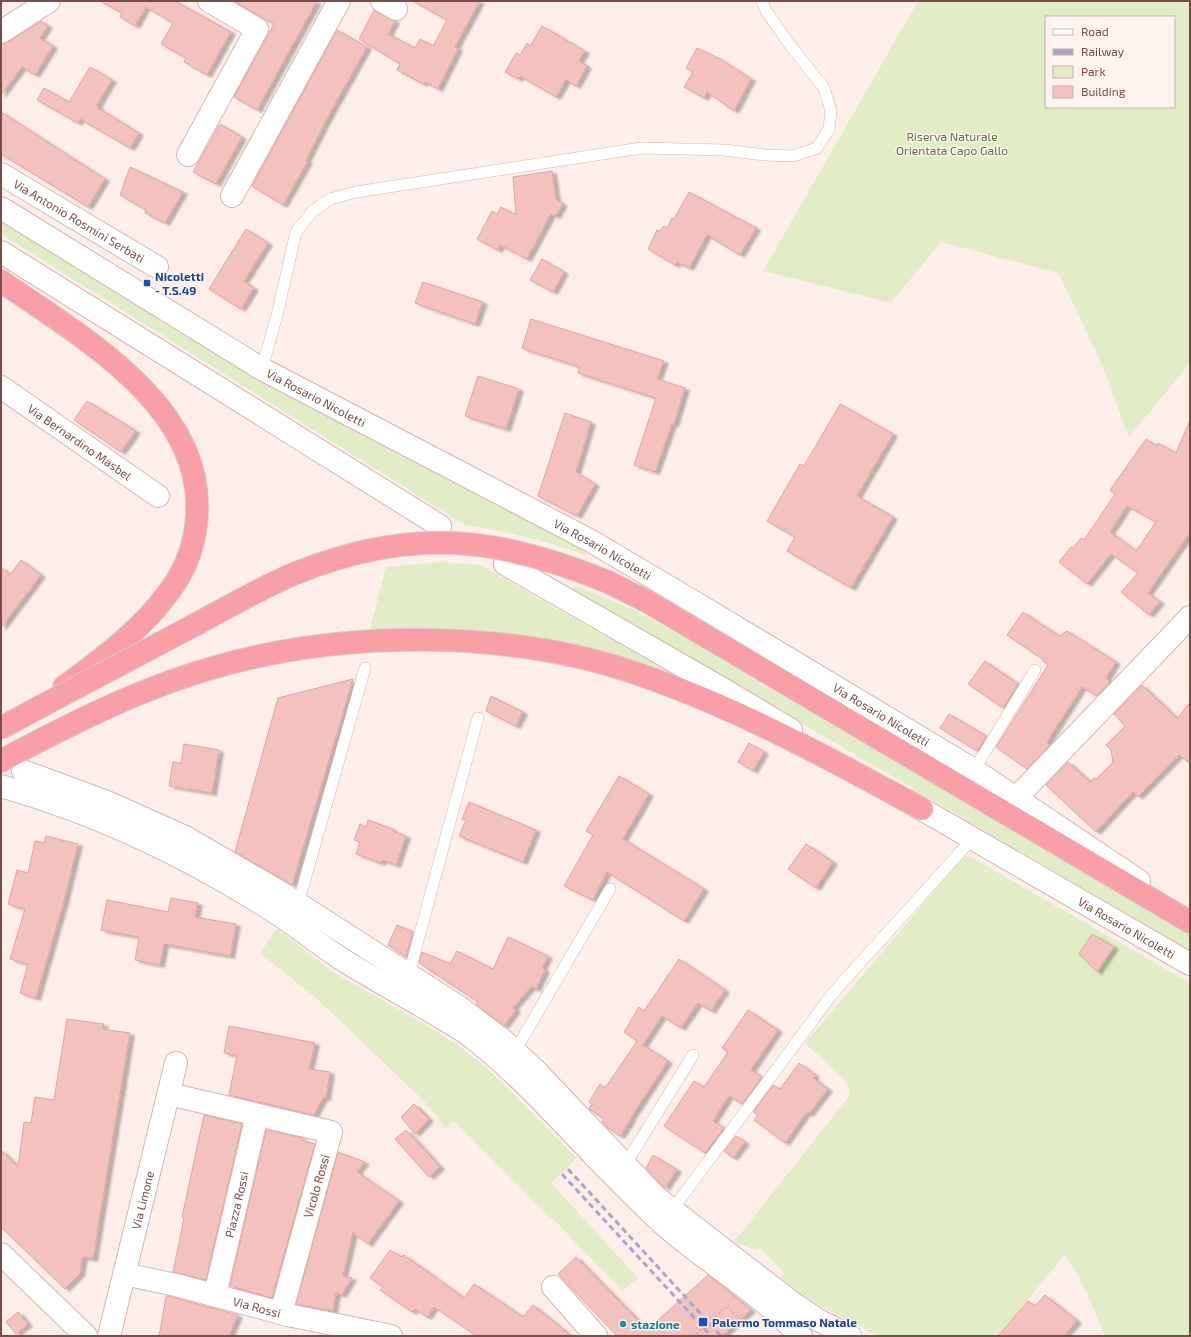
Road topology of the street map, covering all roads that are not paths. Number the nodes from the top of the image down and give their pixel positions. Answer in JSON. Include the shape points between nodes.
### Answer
{"nodes":[{"id":1,"x":49,"y":1,"type":"edge"},
{"id":2,"x":209,"y":1,"type":"edge"},
{"id":3,"x":339,"y":1,"type":"edge"},
{"id":4,"x":762,"y":1,"type":"edge"},
{"id":5,"x":1,"y":32,"type":"edge"},
{"id":6,"x":188,"y":155,"type":"dead end"},
{"id":7,"x":1,"y":174,"type":"edge"},
{"id":8,"x":232,"y":196,"type":"dead end"},
{"id":9,"x":1,"y":208,"type":"edge"},
{"id":10,"x":1,"y":252,"type":"edge"},
{"id":11,"x":157,"y":267,"type":"dead end"},
{"id":12,"x":1,"y":281,"type":"edge"},
{"id":13,"x":262,"y":369,"type":"junction"},
{"id":14,"x":1,"y":387,"type":"edge"},
{"id":15,"x":158,"y":496,"type":"dead end"},
{"id":16,"x":440,"y":526,"type":"dead end"},
{"id":17,"x":505,"y":564,"type":"dead end"},
{"id":18,"x":1190,"y":617,"type":"edge"},
{"id":19,"x":365,"y":668,"type":"dead end"},
{"id":20,"x":1035,"y":670,"type":"dead end"},
{"id":21,"x":32,"y":711,"type":"junction"},
{"id":22,"x":478,"y":718,"type":"dead end"},
{"id":23,"x":1,"y":728,"type":"edge"},
{"id":24,"x":1,"y":761,"type":"edge"},
{"id":25,"x":974,"y":770,"type":"junction"},
{"id":26,"x":23,"y":771,"type":"dead end"},
{"id":27,"x":1,"y":786,"type":"edge"},
{"id":28,"x":1017,"y":797,"type":"junction"},
{"id":29,"x":922,"y":809,"type":"junction"},
{"id":30,"x":972,"y":839,"type":"junction"},
{"id":31,"x":610,"y":890,"type":"dead end"},
{"id":32,"x":298,"y":904,"type":"junction"},
{"id":33,"x":1190,"y":916,"type":"edge"},
{"id":34,"x":1190,"y":922,"type":"edge"},
{"id":35,"x":1190,"y":964,"type":"edge"},
{"id":36,"x":408,"y":974,"type":"junction"},
{"id":37,"x":516,"y":1052,"type":"junction"},
{"id":38,"x":693,"y":1055,"type":"dead end"},
{"id":39,"x":176,"y":1063,"type":"dead end"},
{"id":40,"x":169,"y":1094,"type":"junction"},
{"id":41,"x":258,"y":1114,"type":"junction"},
{"id":42,"x":625,"y":1165,"type":"junction"},
{"id":43,"x":672,"y":1210,"type":"junction"},
{"id":44,"x":1,"y":1254,"type":"edge"},
{"id":45,"x":124,"y":1274,"type":"junction"},
{"id":46,"x":553,"y":1287,"type":"dead end"},
{"id":47,"x":215,"y":1295,"type":"junction"},
{"id":48,"x":281,"y":1313,"type":"junction"},
{"id":49,"x":86,"y":1336,"type":"edge"},
{"id":50,"x":109,"y":1336,"type":"edge"},
{"id":51,"x":391,"y":1336,"type":"edge"},
{"id":52,"x":596,"y":1336,"type":"edge"},
{"id":53,"x":801,"y":1336,"type":"edge"},
{"id":54,"x":850,"y":1336,"type":"edge"}],
"edges":[{"from":1,"to":5,"type":"street"},
{"from":2,"to":6,"type":"street","via":[[257,29]]},
{"from":3,"to":8,"type":"street"},
{"from":4,"to":13,"type":"lane","via":[[790,45],[824,88],[831,112],[829,129],[817,148],[793,156],[724,150],[640,148],[364,190],[330,199],[312,212],[296,232]]},
{"from":7,"to":11,"type":"street","name":"Via Antonio Rosmini Serbati"},
{"from":9,"to":13,"type":"street","name":"Via Rosario Nicoletti"},
{"from":10,"to":16,"type":"street"},
{"from":12,"to":21,"type":"highway","bridge":true,"via":[[104,355],[152,400],[179,436],[189,457],[198,500],[194,539],[182,572],[171,589],[137,629],[106,656]]},
{"from":13,"to":25,"type":"street","name":"Via Rosario Nicoletti","via":[[591,541]]},
{"from":14,"to":15,"type":"street","name":"Via Bernardino Masbel"},
{"from":17,"to":29,"type":"street","name":"Via Rosario Nicoletti","via":[[721,688]]},
{"from":18,"to":28,"type":"street"},
{"from":19,"to":32,"type":"lane"},
{"from":20,"to":25,"type":"lane"},
{"from":21,"to":23,"type":"highway","bridge":true},
{"from":21,"to":34,"type":"highway","bridge":true,"via":[[295,574],[372,549],[407,544],[441,542],[502,547],[569,566],[648,602]]},
{"from":22,"to":36,"type":"lane"},
{"from":24,"to":29,"type":"highway","via":[[120,703],[211,668],[310,647],[395,641],[443,641],[542,650],[637,673],[740,714]]},
{"from":25,"to":28,"type":"street","name":"Via Rosario Nicoletti"},
{"from":26,"to":32,"type":"street","via":[[107,802],[185,837]]},
{"from":27,"to":53,"type":"street","via":[[42,798],[152,843],[240,890],[276,912],[338,957],[465,1032],[519,1079],[661,1222],[761,1300]]},
{"from":28,"to":33,"type":"street","name":"Via Rosario Nicoletti"},
{"from":29,"to":30,"type":"street","name":"Via Rosario Nicoletti"},
{"from":30,"to":35,"type":"street","name":"Via Rosario Nicoletti"},
{"from":30,"to":43,"type":"lane","via":[[833,993]]},
{"from":31,"to":37,"type":"lane"},
{"from":32,"to":36,"type":"street"},
{"from":36,"to":37,"type":"street","via":[[459,1007]]},
{"from":37,"to":42,"type":"street"},
{"from":38,"to":42,"type":"lane"},
{"from":39,"to":40,"type":"street","name":"Via Limone"},
{"from":40,"to":41,"type":"street"},
{"from":40,"to":45,"type":"street","name":"Via Limone"},
{"from":41,"to":47,"type":"street","name":"Piazza Rossi"},
{"from":41,"to":48,"type":"street","name":"Vicolo Rossi","via":[[331,1132]]},
{"from":42,"to":43,"type":"street"},
{"from":43,"to":54,"type":"street","via":[[790,1301],[818,1320]]},
{"from":44,"to":49,"type":"street"},
{"from":45,"to":47,"type":"street","name":"Via Rossi"},
{"from":45,"to":50,"type":"street","name":"Via Limone"},
{"from":46,"to":52,"type":"street"},
{"from":47,"to":48,"type":"street","name":"Via Rossi"},
{"from":48,"to":51,"type":"street","name":"Via Rossi"}]}
